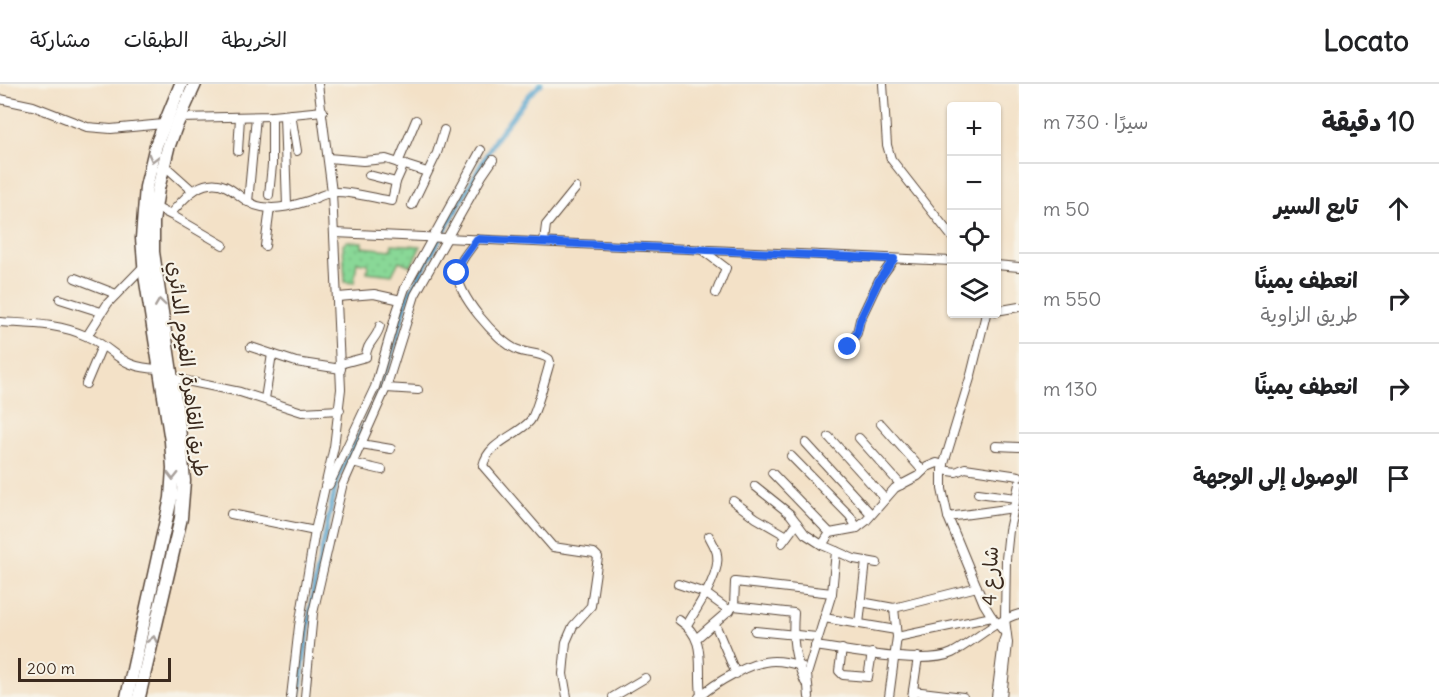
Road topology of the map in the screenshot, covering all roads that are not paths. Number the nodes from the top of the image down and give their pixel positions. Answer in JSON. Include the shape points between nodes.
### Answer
{"nodes":[{"id":1,"x":181,"y":84,"type":"edge"},
{"id":2,"x":195,"y":84,"type":"edge"},
{"id":3,"x":318,"y":84,"type":"edge"},
{"id":4,"x":883,"y":84,"type":"edge"},
{"id":5,"x":0,"y":99,"type":"edge"},
{"id":6,"x":323,"y":111,"type":"junction"},
{"id":7,"x":288,"y":115,"type":"junction"},
{"id":8,"x":272,"y":116,"type":"junction"},
{"id":9,"x":240,"y":117,"type":"junction"},
{"id":10,"x":256,"y":117,"type":"junction"},
{"id":11,"x":179,"y":118,"type":"junction"},
{"id":12,"x":416,"y":120,"type":"dead end"},
{"id":13,"x":163,"y":124,"type":"junction"},
{"id":14,"x":444,"y":130,"type":"dead end"},
{"id":15,"x":481,"y":150,"type":"dead end"},
{"id":16,"x":237,"y":151,"type":"dead end"},
{"id":17,"x":297,"y":151,"type":"dead end"},
{"id":18,"x":328,"y":158,"type":"junction"},
{"id":19,"x":493,"y":160,"type":"dead end"},
{"id":20,"x":401,"y":164,"type":"junction"},
{"id":21,"x":164,"y":165,"type":"junction"},
{"id":22,"x":428,"y":172,"type":"junction"},
{"id":23,"x":369,"y":176,"type":"dead end"},
{"id":24,"x":396,"y":182,"type":"junction"},
{"id":25,"x":576,"y":188,"type":"dead end"},
{"id":26,"x":193,"y":191,"type":"junction"},
{"id":27,"x":332,"y":192,"type":"junction"},
{"id":28,"x":269,"y":195,"type":"dead end"},
{"id":29,"x":248,"y":202,"type":"junction"},
{"id":30,"x":412,"y":205,"type":"dead end"},
{"id":31,"x":287,"y":206,"type":"junction"},
{"id":32,"x":155,"y":207,"type":"junction"},
{"id":33,"x":270,"y":208,"type":"junction"},
{"id":34,"x":170,"y":214,"type":"junction"},
{"id":35,"x":335,"y":232,"type":"junction"},
{"id":36,"x":947,"y":232,"type":"edge"},
{"id":37,"x":434,"y":237,"type":"junction"},
{"id":38,"x":445,"y":238,"type":"junction"},
{"id":39,"x":477,"y":239,"type":"junction"},
{"id":40,"x":544,"y":242,"type":"junction"},
{"id":41,"x":223,"y":245,"type":"dead end"},
{"id":42,"x":265,"y":246,"type":"dead end"},
{"id":43,"x":701,"y":249,"type":"junction"},
{"id":44,"x":894,"y":259,"type":"junction"},
{"id":45,"x":947,"y":261,"type":"edge"},
{"id":46,"x":1001,"y":265,"type":"edge"},
{"id":47,"x":144,"y":266,"type":"junction"},
{"id":48,"x":1019,"y":267,"type":"edge"},
{"id":49,"x":75,"y":278,"type":"dead end"},
{"id":50,"x":716,"y":293,"type":"dead end"},
{"id":51,"x":116,"y":294,"type":"junction"},
{"id":52,"x":338,"y":297,"type":"junction"},
{"id":53,"x":60,"y":299,"type":"dead end"},
{"id":54,"x":401,"y":300,"type":"junction"},
{"id":55,"x":1019,"y":307,"type":"edge"},
{"id":56,"x":1001,"y":310,"type":"edge"},
{"id":57,"x":101,"y":312,"type":"junction"},
{"id":58,"x":985,"y":318,"type":"edge"},
{"id":59,"x":0,"y":322,"type":"edge"},
{"id":60,"x":380,"y":326,"type":"dead end"},
{"id":61,"x":159,"y":328,"type":"junction"},
{"id":62,"x":87,"y":336,"type":"junction"},
{"id":63,"x":102,"y":346,"type":"junction"},
{"id":64,"x":251,"y":347,"type":"dead end"},
{"id":65,"x":848,"y":347,"type":"dead end"},
{"id":66,"x":272,"y":354,"type":"junction"},
{"id":67,"x":162,"y":364,"type":"junction"},
{"id":68,"x":340,"y":366,"type":"junction"},
{"id":69,"x":172,"y":378,"type":"junction"},
{"id":70,"x":86,"y":384,"type":"dead end"},
{"id":71,"x":386,"y":388,"type":"junction"},
{"id":72,"x":418,"y":390,"type":"dead end"},
{"id":73,"x":265,"y":399,"type":"junction"},
{"id":74,"x":340,"y":410,"type":"junction"},
{"id":75,"x":881,"y":424,"type":"dead end"},
{"id":76,"x":829,"y":437,"type":"dead end"},
{"id":77,"x":859,"y":438,"type":"dead end"},
{"id":78,"x":806,"y":443,"type":"dead end"},
{"id":79,"x":361,"y":444,"type":"junction"},
{"id":80,"x":996,"y":446,"type":"dead end"},
{"id":81,"x":1019,"y":447,"type":"edge"},
{"id":82,"x":391,"y":449,"type":"dead end"},
{"id":83,"x":791,"y":456,"type":"dead end"},
{"id":84,"x":352,"y":463,"type":"junction"},
{"id":85,"x":943,"y":468,"type":"junction"},
{"id":86,"x":382,"y":470,"type":"dead end"},
{"id":87,"x":923,"y":471,"type":"junction"},
{"id":88,"x":772,"y":474,"type":"dead end"},
{"id":89,"x":1019,"y":476,"type":"edge"},
{"id":90,"x":1019,"y":484,"type":"edge"},
{"id":91,"x":901,"y":485,"type":"junction"},
{"id":92,"x":755,"y":486,"type":"dead end"},
{"id":93,"x":978,"y":493,"type":"dead end"},
{"id":94,"x":323,"y":497,"type":"junction"},
{"id":95,"x":1016,"y":498,"type":"junction"},
{"id":96,"x":885,"y":499,"type":"junction"},
{"id":97,"x":733,"y":501,"type":"dead end"},
{"id":98,"x":1014,"y":508,"type":"junction"},
{"id":99,"x":231,"y":514,"type":"dead end"},
{"id":100,"x":871,"y":514,"type":"junction"},
{"id":101,"x":948,"y":517,"type":"junction"},
{"id":102,"x":796,"y":523,"type":"junction"},
{"id":103,"x":857,"y":528,"type":"junction"},
{"id":104,"x":315,"y":531,"type":"junction"},
{"id":105,"x":830,"y":533,"type":"junction"},
{"id":106,"x":709,"y":536,"type":"dead end"},
{"id":107,"x":822,"y":545,"type":"junction"},
{"id":108,"x":836,"y":551,"type":"junction"},
{"id":109,"x":866,"y":561,"type":"junction"},
{"id":110,"x":878,"y":563,"type":"dead end"},
{"id":111,"x":678,"y":584,"type":"dead end"},
{"id":112,"x":977,"y":587,"type":"junction"},
{"id":113,"x":705,"y":593,"type":"junction"},
{"id":114,"x":832,"y":593,"type":"junction"},
{"id":115,"x":861,"y":602,"type":"junction"},
{"id":116,"x":732,"y":608,"type":"junction"},
{"id":117,"x":894,"y":608,"type":"junction"},
{"id":118,"x":1019,"y":614,"type":"edge"},
{"id":119,"x":824,"y":618,"type":"junction"},
{"id":120,"x":998,"y":620,"type":"junction"},
{"id":121,"x":715,"y":624,"type":"junction"},
{"id":122,"x":859,"y":624,"type":"junction"},
{"id":123,"x":755,"y":631,"type":"dead end"},
{"id":124,"x":897,"y":634,"type":"junction"},
{"id":125,"x":1006,"y":634,"type":"junction"},
{"id":126,"x":793,"y":635,"type":"junction"},
{"id":127,"x":697,"y":638,"type":"junction"},
{"id":128,"x":816,"y":642,"type":"junction"},
{"id":129,"x":842,"y":650,"type":"junction"},
{"id":130,"x":872,"y":653,"type":"junction"},
{"id":131,"x":302,"y":654,"type":"junction"},
{"id":132,"x":895,"y":656,"type":"junction"},
{"id":133,"x":918,"y":657,"type":"junction"},
{"id":134,"x":797,"y":664,"type":"junction"},
{"id":135,"x":808,"y":668,"type":"junction"},
{"id":136,"x":736,"y":674,"type":"junction"},
{"id":137,"x":645,"y":678,"type":"dead end"},
{"id":138,"x":807,"y":687,"type":"junction"},
{"id":139,"x":913,"y":694,"type":"edge"},
{"id":140,"x":700,"y":696,"type":"edge"},
{"id":141,"x":127,"y":697,"type":"edge"},
{"id":142,"x":139,"y":697,"type":"edge"},
{"id":143,"x":291,"y":697,"type":"edge"},
{"id":144,"x":305,"y":697,"type":"edge"},
{"id":145,"x":567,"y":697,"type":"edge"},
{"id":146,"x":613,"y":697,"type":"edge"},
{"id":147,"x":809,"y":697,"type":"edge"},
{"id":148,"x":889,"y":697,"type":"edge"},
{"id":149,"x":963,"y":697,"type":"edge"},
{"id":150,"x":996,"y":697,"type":"edge"},
{"id":151,"x":1002,"y":697,"type":"edge"}],
"edges":[{"from":1,"to":13,"type":"highway","name":"طريق القاهرة, الفيوم الدائري"},
{"from":2,"to":11,"type":"highway","name":"طريق القاهرة, الفيوم الدائري"},
{"from":3,"to":6,"type":"street"},
{"from":4,"to":36,"type":"street","via":[[886,141],[891,159]]},
{"from":5,"to":13,"type":"street","via":[[33,106],[87,127]]},
{"from":6,"to":7,"type":"street"},
{"from":6,"to":18,"type":"street"},
{"from":7,"to":8,"type":"street"},
{"from":7,"to":17,"type":"street"},
{"from":7,"to":31,"type":"street"},
{"from":8,"to":10,"type":"street"},
{"from":8,"to":28,"type":"street"},
{"from":9,"to":10,"type":"street"},
{"from":9,"to":11,"type":"street"},
{"from":9,"to":16,"type":"street"},
{"from":10,"to":29,"type":"street"},
{"from":11,"to":21,"type":"highway","name":"طريق القاهرة, الفيوم الدائري"},
{"from":12,"to":20,"type":"street"},
{"from":13,"to":47,"type":"highway","name":"طريق القاهرة, الفيوم الدائري","one_way":true,"via":[[146,187]]},
{"from":14,"to":22,"type":"street"},
{"from":15,"to":37,"type":"street"},
{"from":18,"to":20,"type":"street","via":[[381,158]]},
{"from":18,"to":27,"type":"street"},
{"from":19,"to":38,"type":"street"},
{"from":20,"to":22,"type":"street"},
{"from":20,"to":24,"type":"street"},
{"from":21,"to":26,"type":"street"},
{"from":21,"to":32,"type":"highway","name":"طريق القاهرة, الفيوم الدائري"},
{"from":22,"to":30,"type":"street"},
{"from":23,"to":24,"type":"street"},
{"from":24,"to":27,"type":"street","via":[[392,201]]},
{"from":25,"to":40,"type":"street","via":[[546,225]]},
{"from":26,"to":29,"type":"street","via":[[205,184],[220,183]]},
{"from":26,"to":34,"type":"street"},
{"from":27,"to":31,"type":"street"},
{"from":27,"to":35,"type":"street"},
{"from":29,"to":33,"type":"street"},
{"from":31,"to":33,"type":"street"},
{"from":32,"to":34,"type":"street"},
{"from":61,"to":32,"type":"highway","name":"طريق القاهرة, الفيوم الدائري","one_way":true,"via":[[153,252]]},
{"from":33,"to":42,"type":"street"},
{"from":34,"to":41,"type":"street"},
{"from":35,"to":37,"type":"street"},
{"from":35,"to":52,"type":"street"},
{"from":37,"to":38,"type":"street"},
{"from":37,"to":54,"type":"street"},
{"from":38,"to":39,"type":"street"},
{"from":38,"to":71,"type":"street","via":[[412,302]]},
{"from":39,"to":40,"type":"street"},
{"from":39,"to":145,"type":"street","via":[[457,273],[468,299],[483,321],[508,344],[542,355],[550,362],[532,419],[494,448],[483,465],[553,547],[594,553],[598,557],[591,606],[573,626],[566,642],[563,674]]},
{"from":40,"to":43,"type":"street"},
{"from":43,"to":44,"type":"street"},
{"from":43,"to":50,"type":"street","via":[[726,268]]},
{"from":44,"to":45,"type":"street"},
{"from":44,"to":65,"type":"street","via":[[879,280]]},
{"from":46,"to":48,"type":"street"},
{"from":47,"to":51,"type":"street"},
{"from":47,"to":61,"type":"highway","name":"طريق القاهرة, الفيوم الدائري"},
{"from":49,"to":51,"type":"street"},
{"from":51,"to":57,"type":"street"},
{"from":52,"to":54,"type":"street","via":[[374,294]]},
{"from":52,"to":68,"type":"street"},
{"from":53,"to":57,"type":"street"},
{"from":54,"to":94,"type":"street","via":[[375,387]]},
{"from":55,"to":56,"type":"street"},
{"from":57,"to":62,"type":"street"},
{"from":58,"to":85,"type":"street"},
{"from":59,"to":62,"type":"street","via":[[46,324]]},
{"from":60,"to":68,"type":"street","via":[[366,357]]},
{"from":61,"to":67,"type":"highway","name":"طريق القاهرة, الفيوم الدائري"},
{"from":62,"to":63,"type":"street"},
{"from":63,"to":67,"type":"street","via":[[137,367]]},
{"from":63,"to":70,"type":"street"},
{"from":64,"to":66,"type":"street"},
{"from":66,"to":68,"type":"street","via":[[313,366]]},
{"from":66,"to":73,"type":"street"},
{"from":67,"to":69,"type":"highway","name":"طريق القاهرة, الفيوم الدائري"},
{"from":67,"to":141,"type":"highway","name":"طريق القاهرة, الفيوم الدائري","one_way":true,"via":[[173,468],[171,498]]},
{"from":68,"to":74,"type":"street"},
{"from":69,"to":73,"type":"street"},
{"from":142,"to":69,"type":"highway","name":"طريق القاهرة, الفيوم الدائري","one_way":true,"via":[[184,500],[184,462]]},
{"from":71,"to":72,"type":"street"},
{"from":71,"to":79,"type":"street"},
{"from":73,"to":74,"type":"street","via":[[302,412]]},
{"from":74,"to":94,"type":"street"},
{"from":75,"to":87,"type":"street"},
{"from":76,"to":96,"type":"street"},
{"from":77,"to":91,"type":"street"},
{"from":78,"to":100,"type":"street"},
{"from":79,"to":82,"type":"street"},
{"from":79,"to":84,"type":"street"},
{"from":80,"to":81,"type":"street"},
{"from":83,"to":103,"type":"street"},
{"from":84,"to":86,"type":"street"},
{"from":84,"to":131,"type":"street","via":[[339,496]]},
{"from":85,"to":87,"type":"street","via":[[932,464]]},
{"from":85,"to":89,"type":"street"},
{"from":85,"to":101,"type":"street","via":[[942,489]]},
{"from":87,"to":91,"type":"street"},
{"from":88,"to":105,"type":"street"},
{"from":90,"to":95,"type":"street","name":"شارع 4"},
{"from":91,"to":96,"type":"street"},
{"from":92,"to":102,"type":"street"},
{"from":93,"to":95,"type":"street"},
{"from":94,"to":104,"type":"street"},
{"from":95,"to":98,"type":"street","name":"شارع 4"},
{"from":96,"to":100,"type":"street"},
{"from":97,"to":102,"type":"street","via":[[785,539]]},
{"from":98,"to":101,"type":"street"},
{"from":98,"to":120,"type":"street","name":"شارع 4"},
{"from":99,"to":104,"type":"street"},
{"from":100,"to":103,"type":"street"},
{"from":101,"to":112,"type":"street"},
{"from":102,"to":107,"type":"street"},
{"from":103,"to":105,"type":"street"},
{"from":104,"to":131,"type":"street"},
{"from":105,"to":107,"type":"street"},
{"from":106,"to":113,"type":"street","via":[[718,562]]},
{"from":107,"to":108,"type":"street"},
{"from":108,"to":109,"type":"street"},
{"from":108,"to":114,"type":"street"},
{"from":109,"to":110,"type":"street"},
{"from":109,"to":115,"type":"street"},
{"from":111,"to":113,"type":"street"},
{"from":112,"to":117,"type":"street"},
{"from":112,"to":120,"type":"street"},
{"from":113,"to":116,"type":"street"},
{"from":113,"to":127,"type":"street","via":[[683,622]]},
{"from":114,"to":116,"type":"street","via":[[735,582]]},
{"from":114,"to":119,"type":"street"},
{"from":115,"to":117,"type":"street"},
{"from":115,"to":122,"type":"street"},
{"from":116,"to":121,"type":"street"},
{"from":116,"to":126,"type":"street","via":[[794,613]]},
{"from":117,"to":124,"type":"street"},
{"from":118,"to":120,"type":"street"},
{"from":119,"to":122,"type":"street"},
{"from":119,"to":128,"type":"street"},
{"from":120,"to":124,"type":"street"},
{"from":120,"to":125,"type":"street"},
{"from":120,"to":133,"type":"street","via":[[952,653]]},
{"from":121,"to":127,"type":"street"},
{"from":121,"to":136,"type":"street"},
{"from":122,"to":124,"type":"street"},
{"from":123,"to":126,"type":"street"},
{"from":124,"to":132,"type":"street"},
{"from":125,"to":150,"type":"street"},
{"from":125,"to":151,"type":"street"},
{"from":126,"to":128,"type":"street"},
{"from":126,"to":134,"type":"street"},
{"from":127,"to":140,"type":"street"},
{"from":128,"to":129,"type":"street"},
{"from":128,"to":135,"type":"street"},
{"from":129,"to":130,"type":"street"},
{"from":129,"to":130,"type":"street","via":[[840,674],[865,678],[870,675]]},
{"from":130,"to":132,"type":"street"},
{"from":131,"to":143,"type":"street"},
{"from":131,"to":144,"type":"street"},
{"from":132,"to":133,"type":"street"},
{"from":132,"to":148,"type":"street"},
{"from":133,"to":139,"type":"street"},
{"from":134,"to":135,"type":"street"},
{"from":134,"to":136,"type":"street","via":[[765,661]]},
{"from":134,"to":138,"type":"street"},
{"from":135,"to":138,"type":"street"},
{"from":136,"to":140,"type":"street"},
{"from":137,"to":146,"type":"street"},
{"from":138,"to":147,"type":"street"},
{"from":139,"to":149,"type":"street"}]}
